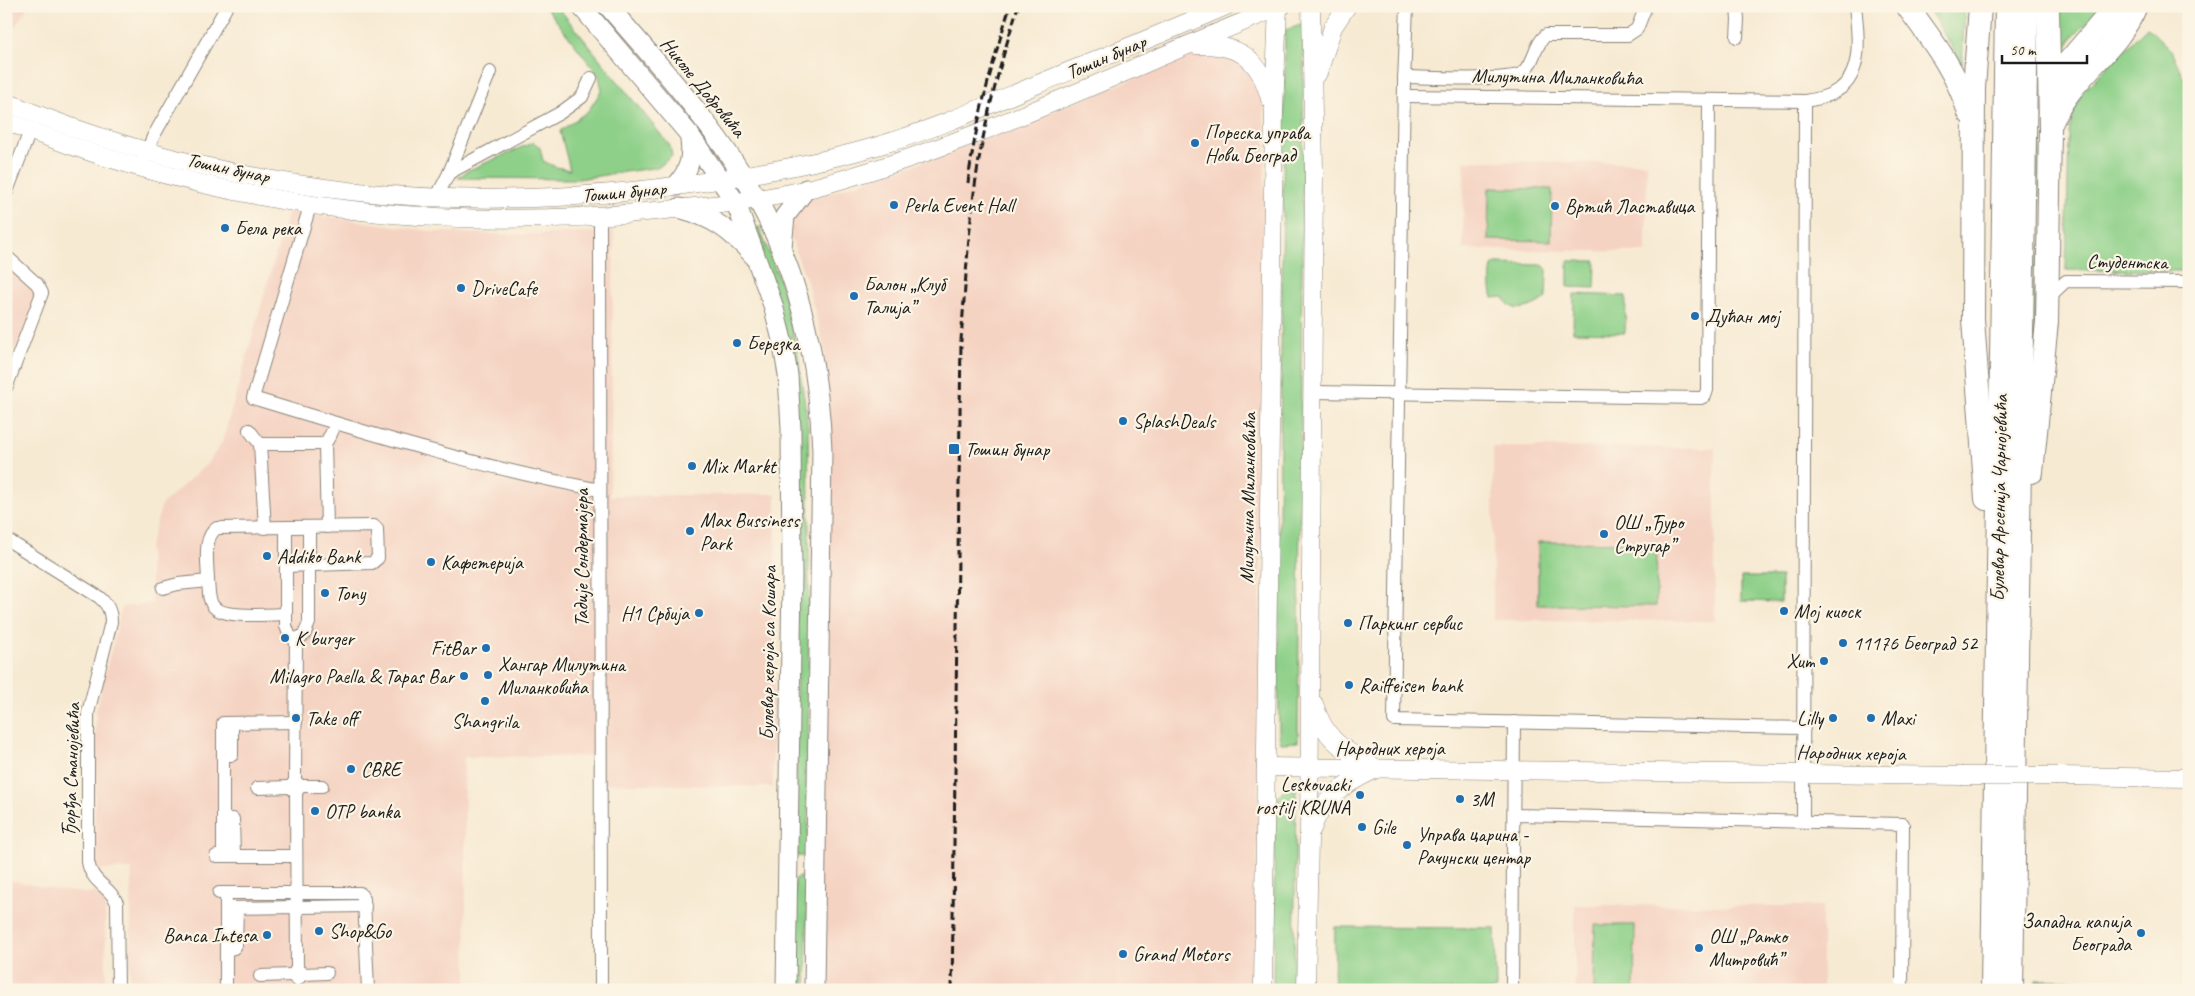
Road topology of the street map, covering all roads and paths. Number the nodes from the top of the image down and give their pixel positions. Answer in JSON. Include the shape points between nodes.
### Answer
{"nodes":[{"id":1,"x":227,"y":6,"type":"edge"},
{"id":2,"x":581,"y":6,"type":"edge"},
{"id":3,"x":608,"y":6,"type":"edge"},
{"id":4,"x":1226,"y":6,"type":"edge"},
{"id":5,"x":1311,"y":6,"type":"edge"},
{"id":6,"x":1348,"y":6,"type":"edge"},
{"id":7,"x":1407,"y":6,"type":"edge"},
{"id":8,"x":1646,"y":6,"type":"edge"},
{"id":9,"x":1733,"y":6,"type":"edge"},
{"id":10,"x":1855,"y":6,"type":"edge"},
{"id":11,"x":1907,"y":6,"type":"edge"},
{"id":12,"x":1980,"y":6,"type":"edge"},
{"id":13,"x":2006,"y":6,"type":"edge"},
{"id":14,"x":2027,"y":6,"type":"edge"},
{"id":15,"x":2048,"y":6,"type":"edge"},
{"id":16,"x":2116,"y":6,"type":"edge"},
{"id":17,"x":2136,"y":6,"type":"edge"},
{"id":18,"x":1279,"y":7,"type":"edge"},
{"id":19,"x":1737,"y":37,"type":"dead end"},
{"id":20,"x":1190,"y":45,"type":"junction"},
{"id":21,"x":490,"y":72,"type":"dead end"},
{"id":22,"x":1404,"y":76,"type":"junction"},
{"id":23,"x":592,"y":78,"type":"dead end"},
{"id":24,"x":1314,"y":87,"type":"junction"},
{"id":25,"x":2050,"y":91,"type":"junction"},
{"id":26,"x":1404,"y":96,"type":"junction"},
{"id":27,"x":1709,"y":100,"type":"junction"},
{"id":28,"x":1805,"y":101,"type":"junction"},
{"id":29,"x":6,"y":102,"type":"edge"},
{"id":30,"x":1274,"y":110,"type":"junction"},
{"id":31,"x":6,"y":121,"type":"edge"},
{"id":32,"x":2050,"y":128,"type":"junction"},
{"id":33,"x":1974,"y":130,"type":"junction"},
{"id":34,"x":30,"y":131,"type":"junction"},
{"id":35,"x":688,"y":134,"type":"junction"},
{"id":36,"x":143,"y":159,"type":"junction"},
{"id":37,"x":449,"y":173,"type":"junction"},
{"id":38,"x":743,"y":176,"type":"junction"},
{"id":39,"x":722,"y":179,"type":"junction"},
{"id":40,"x":676,"y":186,"type":"junction"},
{"id":41,"x":806,"y":189,"type":"junction"},
{"id":42,"x":6,"y":194,"type":"edge"},
{"id":43,"x":436,"y":198,"type":"junction"},
{"id":44,"x":757,"y":200,"type":"junction"},
{"id":45,"x":736,"y":203,"type":"junction"},
{"id":46,"x":310,"y":206,"type":"junction"},
{"id":47,"x":679,"y":208,"type":"junction"},
{"id":48,"x":600,"y":216,"type":"junction"},
{"id":49,"x":782,"y":251,"type":"junction"},
{"id":50,"x":6,"y":256,"type":"edge"},
{"id":51,"x":758,"y":259,"type":"junction"},
{"id":52,"x":2048,"y":261,"type":"junction"},
{"id":53,"x":2066,"y":281,"type":"junction"},
{"id":54,"x":2189,"y":282,"type":"edge"},
{"id":55,"x":2047,"y":299,"type":"junction"},
{"id":56,"x":6,"y":388,"type":"edge"},
{"id":57,"x":1313,"y":392,"type":"junction"},
{"id":58,"x":1400,"y":393,"type":"junction"},
{"id":59,"x":249,"y":430,"type":"dead end"},
{"id":60,"x":332,"y":432,"type":"dead end"},
{"id":61,"x":260,"y":444,"type":"junction"},
{"id":62,"x":325,"y":444,"type":"junction"},
{"id":63,"x":600,"y":490,"type":"junction"},
{"id":64,"x":286,"y":527,"type":"junction"},
{"id":65,"x":309,"y":527,"type":"junction"},
{"id":66,"x":327,"y":527,"type":"junction"},
{"id":67,"x":265,"y":528,"type":"junction"},
{"id":68,"x":6,"y":539,"type":"edge"},
{"id":69,"x":2008,"y":542,"type":"junction"},
{"id":70,"x":309,"y":565,"type":"junction"},
{"id":71,"x":286,"y":566,"type":"junction"},
{"id":72,"x":208,"y":581,"type":"junction"},
{"id":73,"x":163,"y":588,"type":"dead end"},
{"id":74,"x":286,"y":614,"type":"junction"},
{"id":75,"x":296,"y":639,"type":"junction"},
{"id":76,"x":1310,"y":692,"type":"junction"},
{"id":77,"x":296,"y":722,"type":"junction"},
{"id":78,"x":1514,"y":722,"type":"junction"},
{"id":79,"x":1804,"y":733,"type":"junction"},
{"id":80,"x":1266,"y":767,"type":"junction"},
{"id":81,"x":1309,"y":768,"type":"junction"},
{"id":82,"x":1377,"y":769,"type":"junction"},
{"id":83,"x":1514,"y":770,"type":"junction"},
{"id":84,"x":1804,"y":774,"type":"junction"},
{"id":85,"x":2189,"y":778,"type":"edge"},
{"id":86,"x":322,"y":786,"type":"dead end"},
{"id":87,"x":296,"y":787,"type":"junction"},
{"id":88,"x":257,"y":788,"type":"dead end"},
{"id":89,"x":1514,"y":816,"type":"junction"},
{"id":90,"x":1804,"y":821,"type":"junction"},
{"id":91,"x":1309,"y":838,"type":"junction"},
{"id":92,"x":296,"y":856,"type":"junction"},
{"id":93,"x":816,"y":858,"type":"junction"},
{"id":94,"x":787,"y":859,"type":"junction"},
{"id":95,"x":787,"y":878,"type":"junction"},
{"id":96,"x":816,"y":878,"type":"junction"},
{"id":97,"x":296,"y":893,"type":"junction"},
{"id":98,"x":365,"y":906,"type":"junction"},
{"id":99,"x":297,"y":907,"type":"junction"},
{"id":100,"x":231,"y":909,"type":"junction"},
{"id":101,"x":326,"y":973,"type":"dead end"},
{"id":102,"x":260,"y":976,"type":"dead end"},
{"id":103,"x":297,"y":977,"type":"edge"},
{"id":104,"x":118,"y":990,"type":"edge"},
{"id":105,"x":226,"y":990,"type":"edge"},
{"id":106,"x":368,"y":990,"type":"edge"},
{"id":107,"x":601,"y":990,"type":"edge"},
{"id":108,"x":786,"y":990,"type":"edge"},
{"id":109,"x":814,"y":990,"type":"edge"},
{"id":110,"x":1263,"y":990,"type":"edge"},
{"id":111,"x":1306,"y":990,"type":"edge"},
{"id":112,"x":1512,"y":990,"type":"edge"},
{"id":113,"x":1902,"y":990,"type":"edge"},
{"id":114,"x":1992,"y":990,"type":"edge"},
{"id":115,"x":2012,"y":990,"type":"edge"}],
"edges":[{"from":1,"to":36,"type":"street"},
{"from":2,"to":35,"type":"main road","name":"Николе Добровића"},
{"from":3,"to":38,"type":"main road","name":"Николе Добровића","via":[[687,100]]},
{"from":4,"to":38,"type":"street","name":"Тошин бунар","via":[[889,142]]},
{"from":5,"to":24,"type":"street"},
{"from":6,"to":24,"type":"street","via":[[1333,27]]},
{"from":7,"to":22,"type":"street"},
{"from":8,"to":22,"type":"street","via":[[1637,28],[1628,35],[1546,35],[1540,40],[1525,71],[1517,76]]},
{"from":9,"to":19,"type":"street","via":[[1738,20]]},
{"from":10,"to":28,"type":"street","via":[[1856,55],[1850,79],[1825,97]]},
{"from":11,"to":33,"type":"highway","via":[[1953,73]]},
{"from":12,"to":33,"type":"highway"},
{"from":13,"to":69,"type":"highway","name":"Булевар Арсенија Чарнојевића"},
{"from":14,"to":69,"type":"highway","name":"Булевар Арсенија Чарнојевића"},
{"from":15,"to":25,"type":"highway"},
{"from":16,"to":25,"type":"highway","via":[[2068,62]]},
{"from":17,"to":32,"type":"highway","via":[[2120,36],[2064,98]]},
{"from":18,"to":20,"type":"street","name":"Тошин бунар"},
{"from":18,"to":30,"type":"street","name":"Милутина Миланковића"},
{"from":20,"to":30,"type":"street","via":[[1216,45],[1245,55],[1262,75]]},
{"from":20,"to":41,"type":"street","name":"Тошин бунар","via":[[943,145]]},
{"from":21,"to":37,"type":"street"},
{"from":22,"to":26,"type":"street"},
{"from":23,"to":37,"type":"street","via":[[582,96],[560,113]]},
{"from":24,"to":57,"type":"street"},
{"from":25,"to":32,"type":"highway"},
{"from":26,"to":27,"type":"street","name":"Милутина Миланковића"},
{"from":26,"to":58,"type":"street"},
{"from":27,"to":28,"type":"street","name":"Милутина Миланковића"},
{"from":27,"to":58,"type":"street","via":[[1708,390],[1705,396]]},
{"from":28,"to":79,"type":"street"},
{"from":29,"to":36,"type":"street","name":"Тошин бунар"},
{"from":30,"to":80,"type":"street","name":"Милутина Миланковића"},
{"from":31,"to":34,"type":"street","name":"Тошин бунар"},
{"from":32,"to":52,"type":"highway"},
{"from":33,"to":69,"type":"highway","via":[[1975,362],[1987,505],[1992,526]]},
{"from":34,"to":36,"type":"street","name":"Тошин бунар"},
{"from":34,"to":42,"type":"street"},
{"from":35,"to":39,"type":"main road","name":"Николе Добровића"},
{"from":35,"to":40,"type":"main road","via":[[692,150],[689,167]]},
{"from":36,"to":43,"type":"street","name":"Тошин бунар","via":[[310,187]]},
{"from":36,"to":46,"type":"street","name":"Тошин бунар","via":[[174,178]]},
{"from":37,"to":43,"type":"street"},
{"from":38,"to":39,"type":"street","name":"Тошин бунар"},
{"from":38,"to":44,"type":"main road","name":"Николе Добровића"},
{"from":39,"to":40,"type":"street","name":"Тошин бунар"},
{"from":39,"to":45,"type":"main road","name":"Булевар хероја са Кошара"},
{"from":40,"to":43,"type":"street","name":"Тошин бунар","via":[[560,198]]},
{"from":41,"to":44,"type":"street","name":"Тошин бунар"},
{"from":41,"to":49,"type":"main road","via":[[785,216]]},
{"from":44,"to":45,"type":"street","name":"Тошин бунар"},
{"from":44,"to":49,"type":"main road"},
{"from":45,"to":47,"type":"street","name":"Тошин бунар"},
{"from":45,"to":51,"type":"main road","name":"Булевар хероја са Кошара"},
{"from":46,"to":48,"type":"street","name":"Тошин бунар","via":[[479,218]]},
{"from":46,"to":63,"type":"street","via":[[253,398],[472,462]]},
{"from":47,"to":48,"type":"street","name":"Тошин бунар"},
{"from":47,"to":51,"type":"main road","via":[[726,228]]},
{"from":48,"to":63,"type":"street","name":"Тадије Сондермајера"},
{"from":49,"to":93,"type":"main road","via":[[810,341],[821,424]]},
{"from":50,"to":56,"type":"street","via":[[39,286],[42,293]]},
{"from":51,"to":94,"type":"main road","name":"Булевар хероја са Кошара","via":[[782,340],[791,428]]},
{"from":52,"to":53,"type":"street","name":"Студентска"},
{"from":52,"to":55,"type":"highway"},
{"from":53,"to":54,"type":"street","name":"Студентска"},
{"from":53,"to":55,"type":"street","name":"Студентска"},
{"from":55,"to":69,"type":"highway","via":[[2026,524]]},
{"from":57,"to":58,"type":"street"},
{"from":57,"to":76,"type":"street"},
{"from":58,"to":78,"type":"street","name":"Народних хероја","via":[[1394,720]]},
{"from":59,"to":61,"type":"street"},
{"from":60,"to":62,"type":"street"},
{"from":61,"to":62,"type":"street"},
{"from":61,"to":67,"type":"street"},
{"from":62,"to":66,"type":"street"},
{"from":63,"to":107,"type":"street","name":"Тадије Сондермајера"},
{"from":64,"to":65,"type":"street"},
{"from":64,"to":67,"type":"street"},
{"from":64,"to":71,"type":"street"},
{"from":65,"to":66,"type":"street"},
{"from":65,"to":70,"type":"street"},
{"from":66,"to":70,"type":"street","via":[[374,526],[378,534],[378,558],[372,563]]},
{"from":67,"to":72,"type":"street","via":[[217,528],[212,531],[208,538]]},
{"from":68,"to":104,"type":"street","name":"Ђорђа Станојевића","via":[[98,597],[111,613],[88,713],[88,862],[94,877],[113,895],[117,904]]},
{"from":69,"to":114,"type":"highway","name":"Булевар Арсенија Чарнојевића"},
{"from":69,"to":115,"type":"highway","name":"Булевар Арсенија Чарнојевића"},
{"from":70,"to":71,"type":"street"},
{"from":70,"to":75,"type":"street","via":[[309,624],[304,635]]},
{"from":71,"to":74,"type":"street"},
{"from":72,"to":73,"type":"street"},
{"from":72,"to":74,"type":"street","via":[[211,602],[218,611]]},
{"from":74,"to":75,"type":"street","via":[[288,633]]},
{"from":75,"to":77,"type":"street"},
{"from":76,"to":81,"type":"street"},
{"from":76,"to":82,"type":"street","via":[[1323,727],[1334,743]]},
{"from":77,"to":87,"type":"street"},
{"from":77,"to":92,"type":"street","via":[[232,723],[232,755],[223,755],[223,819],[233,819],[224,856]]},
{"from":78,"to":79,"type":"street","name":"Народних хероја"},
{"from":78,"to":83,"type":"street"},
{"from":79,"to":84,"type":"street"},
{"from":80,"to":81,"type":"street","name":"Народних хероја"},
{"from":80,"to":110,"type":"street","name":"Милутина Миланковића"},
{"from":81,"to":82,"type":"street","name":"Народних хероја"},
{"from":81,"to":91,"type":"street"},
{"from":82,"to":83,"type":"street","name":"Народних хероја"},
{"from":82,"to":91,"type":"street","via":[[1345,785],[1330,797],[1314,820]]},
{"from":83,"to":84,"type":"street","name":"Народних хероја"},
{"from":83,"to":89,"type":"street"},
{"from":84,"to":85,"type":"street","name":"Народних хероја","bridge":true},
{"from":84,"to":90,"type":"street"},
{"from":86,"to":87,"type":"street"},
{"from":87,"to":88,"type":"street"},
{"from":87,"to":92,"type":"street"},
{"from":89,"to":90,"type":"street"},
{"from":89,"to":112,"type":"street"},
{"from":90,"to":113,"type":"street","via":[[1903,824]]},
{"from":91,"to":111,"type":"street"},
{"from":92,"to":97,"type":"street"},
{"from":93,"to":94,"type":"main road","via":[[803,863]]},
{"from":93,"to":96,"type":"main road"},
{"from":94,"to":95,"type":"main road","name":"Булевар хероја са Кошара"},
{"from":95,"to":96,"type":"main road","via":[[802,872]]},
{"from":95,"to":108,"type":"main road","name":"Булевар хероја са Кошара"},
{"from":96,"to":109,"type":"main road"},
{"from":97,"to":98,"type":"street","via":[[357,892],[363,895]]},
{"from":97,"to":99,"type":"street"},
{"from":97,"to":100,"type":"street","via":[[222,893]]},
{"from":98,"to":99,"type":"street"},
{"from":98,"to":106,"type":"street"},
{"from":99,"to":100,"type":"street"},
{"from":99,"to":103,"type":"street"},
{"from":100,"to":105,"type":"street"},
{"from":101,"to":103,"type":"street"},
{"from":102,"to":103,"type":"street"}]}
